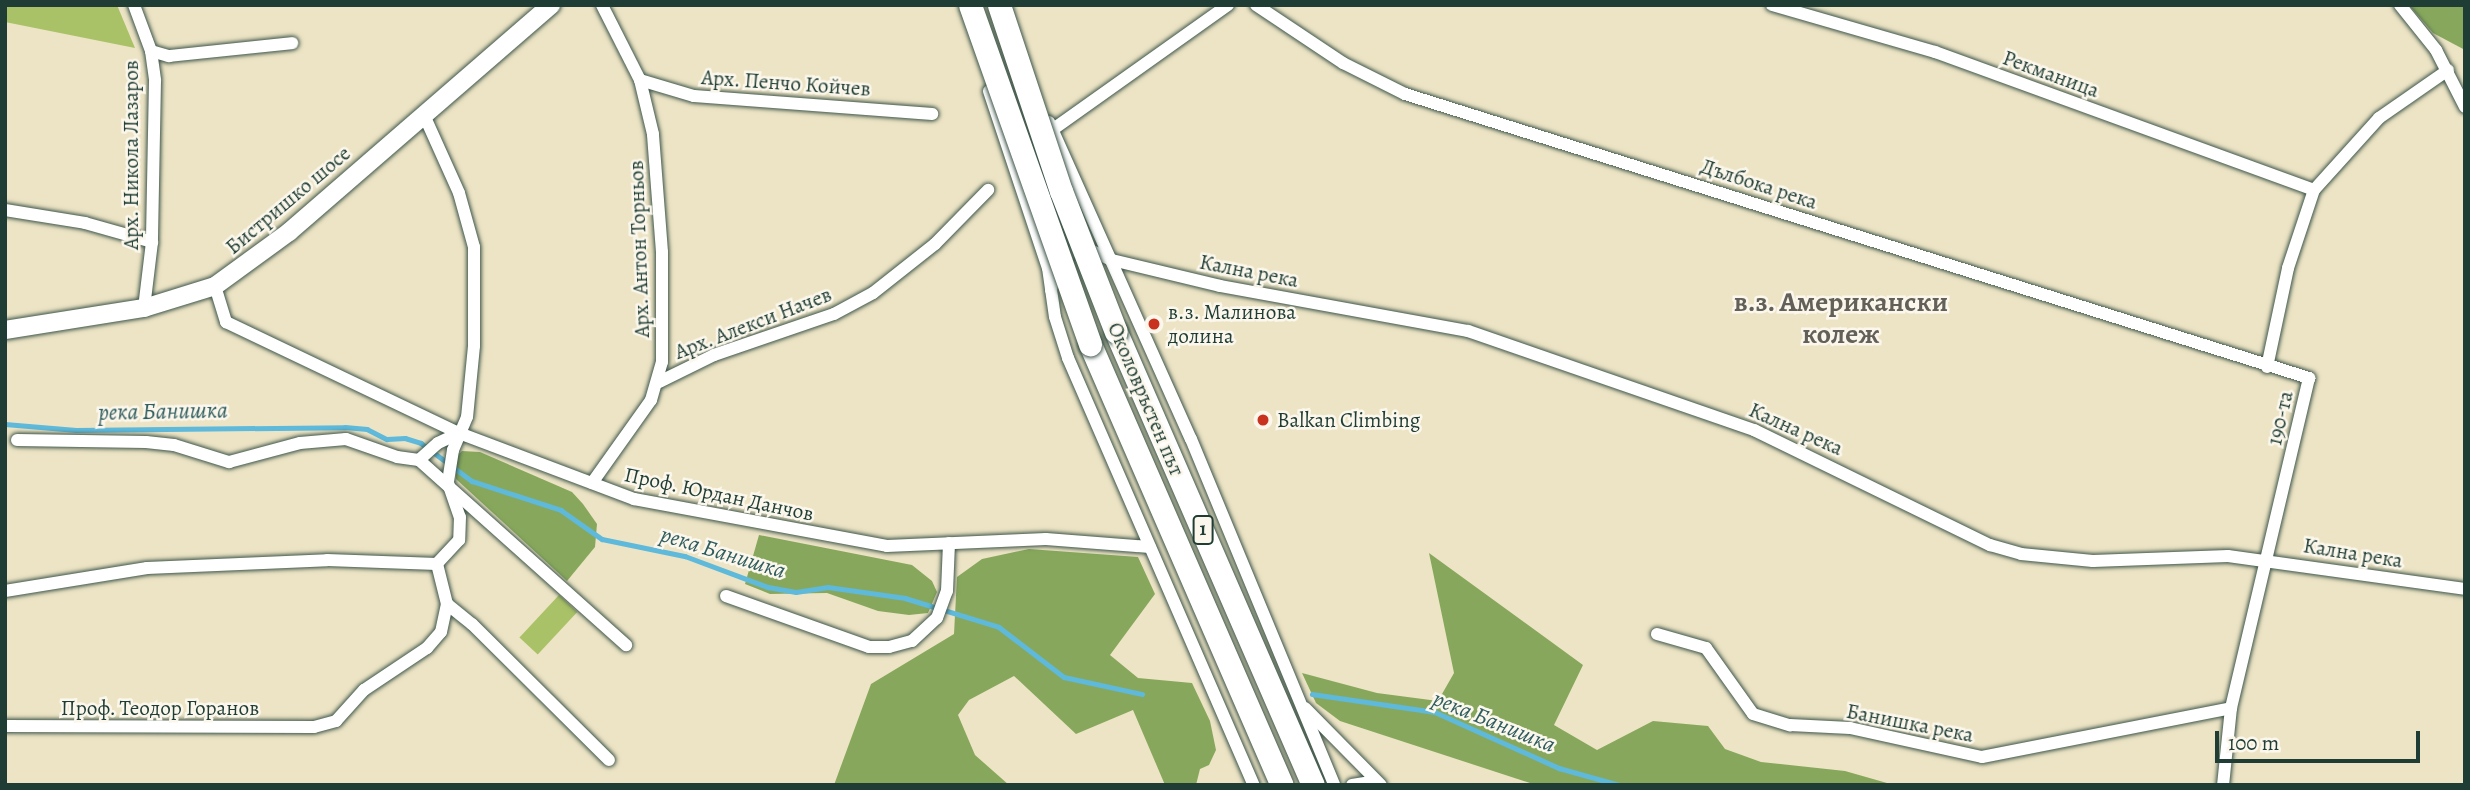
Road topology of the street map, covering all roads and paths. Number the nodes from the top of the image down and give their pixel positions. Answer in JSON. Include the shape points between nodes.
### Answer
{"nodes":[{"id":1,"x":134,"y":5,"type":"edge"},
{"id":2,"x":551,"y":5,"type":"edge"},
{"id":3,"x":602,"y":5,"type":"edge"},
{"id":4,"x":961,"y":5,"type":"edge"},
{"id":5,"x":971,"y":5,"type":"edge"},
{"id":6,"x":999,"y":5,"type":"edge"},
{"id":7,"x":1011,"y":5,"type":"edge"},
{"id":8,"x":1228,"y":5,"type":"edge"},
{"id":9,"x":1256,"y":5,"type":"edge"},
{"id":10,"x":1772,"y":5,"type":"edge"},
{"id":11,"x":2400,"y":5,"type":"edge"},
{"id":12,"x":292,"y":43,"type":"dead end"},
{"id":13,"x":151,"y":51,"type":"junction"},
{"id":14,"x":2448,"y":70,"type":"junction"},
{"id":15,"x":640,"y":80,"type":"junction"},
{"id":16,"x":2465,"y":107,"type":"edge"},
{"id":17,"x":932,"y":114,"type":"dead end"},
{"id":18,"x":425,"y":115,"type":"junction"},
{"id":19,"x":1052,"y":130,"type":"junction"},
{"id":20,"x":988,"y":190,"type":"dead end"},
{"id":21,"x":2314,"y":190,"type":"junction"},
{"id":22,"x":5,"y":210,"type":"edge"},
{"id":23,"x":152,"y":242,"type":"junction"},
{"id":24,"x":1112,"y":260,"type":"junction"},
{"id":25,"x":215,"y":286,"type":"junction"},
{"id":26,"x":1051,"y":290,"type":"junction"},
{"id":27,"x":144,"y":308,"type":"junction"},
{"id":28,"x":5,"y":330,"type":"edge"},
{"id":29,"x":2267,"y":367,"type":"junction"},
{"id":30,"x":659,"y":382,"type":"junction"},
{"id":31,"x":459,"y":433,"type":"junction"},
{"id":32,"x":17,"y":440,"type":"dead end"},
{"id":33,"x":419,"y":460,"type":"junction"},
{"id":34,"x":592,"y":482,"type":"junction"},
{"id":35,"x":448,"y":483,"type":"junction"},
{"id":36,"x":949,"y":543,"type":"junction"},
{"id":37,"x":1150,"y":547,"type":"junction"},
{"id":38,"x":2267,"y":560,"type":"junction"},
{"id":39,"x":437,"y":564,"type":"junction"},
{"id":40,"x":2465,"y":589,"type":"edge"},
{"id":41,"x":5,"y":591,"type":"edge"},
{"id":42,"x":726,"y":596,"type":"dead end"},
{"id":43,"x":447,"y":604,"type":"junction"},
{"id":44,"x":1657,"y":634,"type":"dead end"},
{"id":45,"x":626,"y":645,"type":"dead end"},
{"id":46,"x":1302,"y":706,"type":"junction"},
{"id":47,"x":2231,"y":708,"type":"junction"},
{"id":48,"x":5,"y":726,"type":"edge"},
{"id":49,"x":609,"y":760,"type":"dead end"},
{"id":50,"x":1242,"y":760,"type":"junction"},
{"id":51,"x":1378,"y":783,"type":"edge"},
{"id":52,"x":1247,"y":785,"type":"edge"},
{"id":53,"x":1254,"y":785,"type":"edge"},
{"id":54,"x":1282,"y":785,"type":"edge"},
{"id":55,"x":1313,"y":785,"type":"edge"},
{"id":56,"x":1334,"y":785,"type":"edge"},
{"id":57,"x":1352,"y":785,"type":"edge"},
{"id":58,"x":2223,"y":785,"type":"edge"}],
"edges":[{"from":1,"to":13,"type":"street","name":"Арх. Никола Лазаров"},
{"from":2,"to":18,"type":"street","name":"Бистришко шосе"},
{"from":3,"to":15,"type":"street","name":"Арх. Антон Торньов"},
{"from":4,"to":26,"type":"street","via":[[1037,231]]},
{"from":5,"to":54,"type":"highway","name":"Околовръстен път","number":"1","bridge":true,"via":[[1090,344]]},
{"from":6,"to":55,"type":"highway","name":"Околовръстен път","number":"1","bridge":true,"via":[[1061,191],[1116,332]]},
{"from":7,"to":19,"type":"street"},
{"from":8,"to":19,"type":"street"},
{"from":9,"to":29,"type":"street","name":"Дълбока река","via":[[1343,63],[1405,94]]},
{"from":10,"to":21,"type":"street","name":"Рекманица","via":[[1935,52]]},
{"from":11,"to":14,"type":"street"},
{"from":12,"to":13,"type":"street","via":[[169,56]]},
{"from":13,"to":23,"type":"street","name":"Арх. Никола Лазаров","via":[[155,81]]},
{"from":14,"to":16,"type":"street"},
{"from":14,"to":21,"type":"street","name":"190-та","via":[[2379,118]]},
{"from":15,"to":17,"type":"street","name":"Арх. Пенчо Койчев","via":[[694,96]]},
{"from":15,"to":30,"type":"street","name":"Арх. Антон Торньов","via":[[658,179],[662,252]]},
{"from":18,"to":25,"type":"street","name":"Бистришко шосе","via":[[279,240]]},
{"from":18,"to":31,"type":"street","via":[[459,193],[474,247],[474,346],[467,417]]},
{"from":19,"to":24,"type":"street"},
{"from":20,"to":30,"type":"street","name":"Арх. Алекси Начев","via":[[935,244],[873,293],[823,319],[714,355]]},
{"from":21,"to":29,"type":"street","name":"190-та","via":[[2288,268]]},
{"from":22,"to":23,"type":"street","via":[[85,223]]},
{"from":23,"to":27,"type":"street","name":"Арх. Никола Лазаров"},
{"from":24,"to":26,"type":"street","name":"Кална река","via":[[1096,250],[1073,251],[1057,264]]},
{"from":24,"to":38,"type":"street","name":"Кална река","via":[[1220,286],[1468,331],[1754,430],[1990,545],[2021,555],[2056,561],[2228,556]]},
{"from":24,"to":46,"type":"street"},
{"from":25,"to":27,"type":"street","name":"Бистришко шосе"},
{"from":25,"to":31,"type":"street","name":"Проф. Юрдан Данчов","via":[[226,322]]},
{"from":26,"to":37,"type":"street","via":[[1068,358]]},
{"from":27,"to":28,"type":"street","name":"Бистришко шосе"},
{"from":29,"to":38,"type":"street","name":"190-та","via":[[2309,378]]},
{"from":30,"to":34,"type":"street"},
{"from":31,"to":33,"type":"street"},
{"from":31,"to":34,"type":"street","name":"Проф. Юрдан Данчов"},
{"from":31,"to":35,"type":"street"},
{"from":32,"to":33,"type":"street","via":[[146,442],[174,445],[229,462],[300,443],[346,439]]},
{"from":33,"to":35,"type":"street"},
{"from":34,"to":36,"type":"street","name":"Проф. Юрдан Данчов","via":[[634,499],[773,528],[887,546]]},
{"from":35,"to":39,"type":"street","via":[[460,517],[459,540]]},
{"from":35,"to":45,"type":"street"},
{"from":36,"to":37,"type":"street","name":"Проф. Юрдан Данчов","via":[[1046,539]]},
{"from":36,"to":42,"type":"street","via":[[947,591],[937,618],[912,641],[869,647]]},
{"from":37,"to":50,"type":"street"},
{"from":38,"to":40,"type":"street","name":"Кална река"},
{"from":38,"to":47,"type":"street","name":"190-та"},
{"from":39,"to":41,"type":"street","via":[[327,560],[147,568]]},
{"from":39,"to":43,"type":"street"},
{"from":43,"to":48,"type":"street","name":"Проф. Теодор Горанов","via":[[441,632],[427,648],[364,690],[336,721],[314,727]]},
{"from":43,"to":49,"type":"street"},
{"from":44,"to":47,"type":"street","name":"Банишка река","via":[[1706,648],[1753,715],[1790,725],[1850,728],[1982,757]]},
{"from":46,"to":51,"type":"street"},
{"from":46,"to":56,"type":"street"},
{"from":47,"to":58,"type":"street","name":"190-та"},
{"from":50,"to":52,"type":"street"},
{"from":50,"to":53,"type":"street"},
{"from":51,"to":57,"type":"street"}]}
